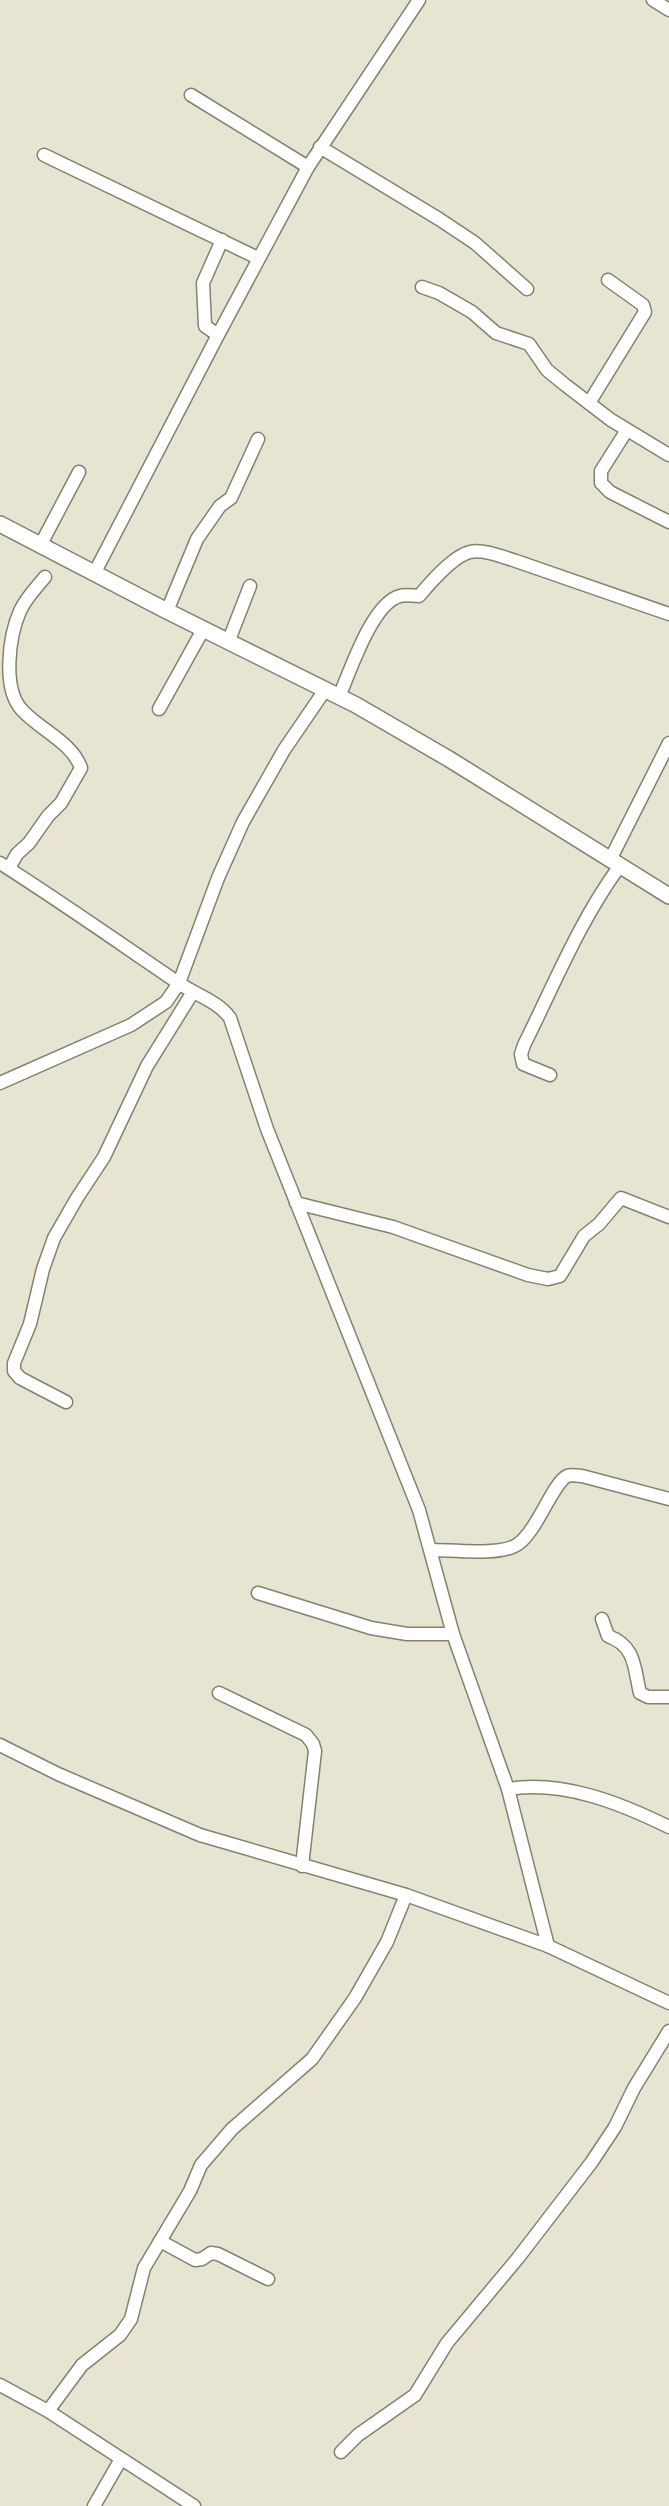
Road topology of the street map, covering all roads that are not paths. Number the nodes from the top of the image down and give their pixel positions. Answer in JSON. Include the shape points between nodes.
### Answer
{"nodes":[{"id":1,"x":419,"y":0,"type":"edge"},
{"id":2,"x":653,"y":0,"type":"edge"},
{"id":3,"x":669,"y":10,"type":"edge"},
{"id":4,"x":191,"y":95,"type":"dead end"},
{"id":5,"x":320,"y":147,"type":"junction"},
{"id":6,"x":44,"y":155,"type":"dead end"},
{"id":7,"x":308,"y":167,"type":"junction"},
{"id":8,"x":222,"y":240,"type":"junction"},
{"id":9,"x":258,"y":258,"type":"junction"},
{"id":10,"x":608,"y":280,"type":"dead end"},
{"id":11,"x":422,"y":287,"type":"dead end"},
{"id":12,"x":527,"y":289,"type":"dead end"},
{"id":13,"x":218,"y":335,"type":"junction"},
{"id":14,"x":589,"y":402,"type":"junction"},
{"id":15,"x":627,"y":430,"type":"junction"},
{"id":16,"x":258,"y":439,"type":"dead end"},
{"id":17,"x":669,"y":455,"type":"edge"},
{"id":18,"x":79,"y":472,"type":"dead end"},
{"id":19,"x":669,"y":522,"type":"edge"},
{"id":20,"x":0,"y":524,"type":"edge"},
{"id":21,"x":41,"y":544,"type":"junction"},
{"id":22,"x":95,"y":572,"type":"junction"},
{"id":23,"x":45,"y":577,"type":"dead end"},
{"id":24,"x":250,"y":586,"type":"dead end"},
{"id":25,"x":167,"y":611,"type":"junction"},
{"id":26,"x":669,"y":614,"type":"edge"},
{"id":27,"x":204,"y":628,"type":"junction"},
{"id":28,"x":229,"y":640,"type":"junction"},
{"id":29,"x":332,"y":693,"type":"junction"},
{"id":30,"x":159,"y":709,"type":"dead end"},
{"id":31,"x":669,"y":743,"type":"edge"},
{"id":32,"x":615,"y":863,"type":"junction"},
{"id":33,"x":4,"y":866,"type":"edge"},
{"id":34,"x":669,"y":896,"type":"edge"},
{"id":35,"x":179,"y":983,"type":"junction"},
{"id":36,"x":193,"y":992,"type":"junction"},
{"id":37,"x":550,"y":1075,"type":"dead end"},
{"id":38,"x":0,"y":1083,"type":"edge"},
{"id":39,"x":296,"y":1203,"type":"junction"},
{"id":40,"x":669,"y":1217,"type":"edge"},
{"id":41,"x":66,"y":1402,"type":"dead end"},
{"id":42,"x":669,"y":1498,"type":"edge"},
{"id":43,"x":431,"y":1550,"type":"junction"},
{"id":44,"x":258,"y":1593,"type":"dead end"},
{"id":45,"x":602,"y":1619,"type":"dead end"},
{"id":46,"x":453,"y":1634,"type":"junction"},
{"id":47,"x":218,"y":1693,"type":"dead end"},
{"id":48,"x":669,"y":1697,"type":"edge"},
{"id":49,"x":0,"y":1746,"type":"edge"},
{"id":50,"x":508,"y":1789,"type":"junction"},
{"id":51,"x":669,"y":1827,"type":"edge"},
{"id":52,"x":302,"y":1866,"type":"junction"},
{"id":53,"x":406,"y":1895,"type":"junction"},
{"id":54,"x":548,"y":1946,"type":"junction"},
{"id":55,"x":669,"y":2003,"type":"edge"},
{"id":56,"x":669,"y":2031,"type":"edge"},
{"id":57,"x":160,"y":2241,"type":"junction"},
{"id":58,"x":268,"y":2279,"type":"dead end"},
{"id":59,"x":0,"y":2385,"type":"edge"},
{"id":60,"x":48,"y":2411,"type":"junction"},
{"id":61,"x":341,"y":2452,"type":"dead end"},
{"id":62,"x":121,"y":2459,"type":"junction"},
{"id":63,"x":94,"y":2506,"type":"edge"},
{"id":64,"x":194,"y":2506,"type":"edge"}],
"edges":[{"from":1,"to":5,"type":"street"},
{"from":2,"to":3,"type":"street"},
{"from":4,"to":7,"type":"street"},
{"from":5,"to":7,"type":"street"},
{"from":5,"to":12,"type":"street","via":[[476,243]]},
{"from":6,"to":8,"type":"street"},
{"from":7,"to":9,"type":"street"},
{"from":8,"to":9,"type":"street"},
{"from":8,"to":13,"type":"street","via":[[204,283],[206,326]]},
{"from":9,"to":13,"type":"street"},
{"from":10,"to":14,"type":"street","via":[[643,305],[646,312]]},
{"from":11,"to":14,"type":"street","via":[[472,312],[496,333],[529,344],[547,370]]},
{"from":13,"to":22,"type":"street"},
{"from":14,"to":15,"type":"street"},
{"from":15,"to":17,"type":"street"},
{"from":15,"to":19,"type":"street","via":[[602,471],[601,483],[610,492]]},
{"from":16,"to":25,"type":"street","via":[[231,498],[220,506],[197,539]]},
{"from":18,"to":21,"type":"street"},
{"from":20,"to":21,"type":"street"},
{"from":21,"to":22,"type":"street"},
{"from":22,"to":25,"type":"street"},
{"from":23,"to":33,"type":"street","via":[[21,610],[14,628],[10,650],[12,691],[21,710],[77,756],[82,768],[61,804],[29,843]]},
{"from":24,"to":28,"type":"street"},
{"from":25,"to":27,"type":"street"},
{"from":26,"to":29,"type":"street","via":[[494,554],[470,552],[453,562],[419,596],[401,596],[384,606]]},
{"from":27,"to":28,"type":"street"},
{"from":27,"to":30,"type":"street"},
{"from":28,"to":29,"type":"street"},
{"from":29,"to":32,"type":"street","via":[[396,727]]},
{"from":29,"to":35,"type":"street","via":[[284,750],[243,822],[218,878]]},
{"from":31,"to":32,"type":"street"},
{"from":32,"to":34,"type":"street"},
{"from":32,"to":37,"type":"street","via":[[579,928],[521,1054],[523,1064]]},
{"from":33,"to":35,"type":"street"},
{"from":35,"to":36,"type":"street"},
{"from":35,"to":38,"type":"street","via":[[158,1009],[131,1025]]},
{"from":36,"to":39,"type":"street","via":[[222,1008],[230,1018],[255,1097]]},
{"from":36,"to":41,"type":"street","via":[[147,1066],[108,1151],[61,1225],[48,1254],[30,1324],[14,1366],[20,1378]]},
{"from":39,"to":40,"type":"street","via":[[394,1227],[528,1275],[548,1279],[560,1276],[584,1236],[621,1198]]},
{"from":39,"to":43,"type":"street","via":[[419,1510]]},
{"from":42,"to":43,"type":"street","via":[[570,1475],[561,1481],[539,1518],[518,1544],[493,1550]]},
{"from":43,"to":46,"type":"street"},
{"from":44,"to":46,"type":"street","via":[[371,1628],[407,1634]]},
{"from":45,"to":48,"type":"street","via":[[608,1636],[620,1640],[629,1650],[640,1693],[648,1697]]},
{"from":46,"to":50,"type":"street"},
{"from":47,"to":52,"type":"street","via":[[306,1735],[313,1744]]},
{"from":49,"to":52,"type":"street","via":[[200,1835]]},
{"from":50,"to":51,"type":"street","via":[[527,1786],[594,1797],[619,1803]]},
{"from":50,"to":54,"type":"street"},
{"from":52,"to":53,"type":"street"},
{"from":53,"to":54,"type":"street"},
{"from":53,"to":57,"type":"street","via":[[387,1942],[355,1998],[312,2059],[232,2129],[201,2165],[190,2191]]},
{"from":54,"to":55,"type":"street"},
{"from":56,"to":61,"type":"street","via":[[591,2163],[447,2343],[415,2395],[358,2435]]},
{"from":57,"to":58,"type":"street","via":[[194,2260],[211,2253],[218,2254]]},
{"from":57,"to":60,"type":"street","via":[[144,2268],[131,2319],[120,2335],[82,2365]]},
{"from":59,"to":60,"type":"street"},
{"from":60,"to":62,"type":"street"},
{"from":62,"to":63,"type":"street"},
{"from":62,"to":64,"type":"street"}]}
